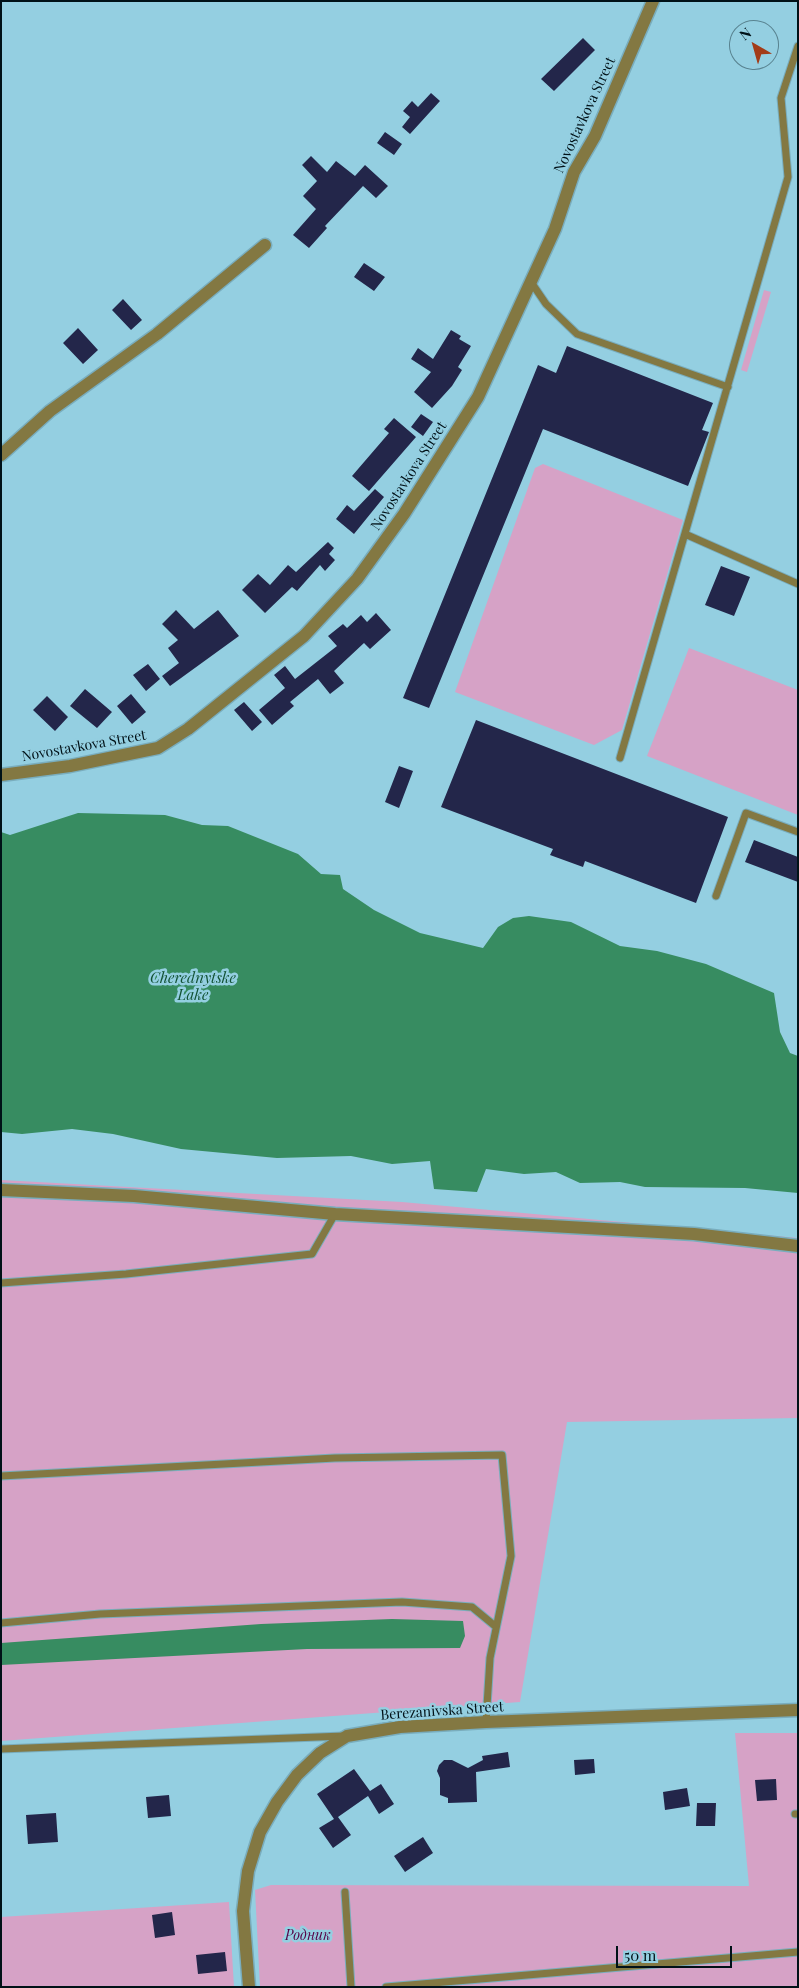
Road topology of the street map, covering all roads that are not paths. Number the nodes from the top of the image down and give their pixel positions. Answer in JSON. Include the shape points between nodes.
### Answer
{"nodes":[{"id":1,"x":649,"y":3,"type":"edge"},
{"id":2,"x":798,"y":46,"type":"edge"},
{"id":3,"x":265,"y":245,"type":"dead end"},
{"id":4,"x":531,"y":282,"type":"junction"},
{"id":5,"x":728,"y":387,"type":"junction"},
{"id":6,"x":1,"y":455,"type":"edge"},
{"id":7,"x":685,"y":534,"type":"junction"},
{"id":8,"x":798,"y":584,"type":"edge"},
{"id":9,"x":620,"y":758,"type":"dead end"},
{"id":10,"x":1,"y":774,"type":"edge"},
{"id":11,"x":798,"y":832,"type":"edge"},
{"id":12,"x":716,"y":896,"type":"dead end"},
{"id":13,"x":1,"y":1190,"type":"edge"},
{"id":14,"x":335,"y":1214,"type":"junction"},
{"id":15,"x":798,"y":1246,"type":"edge"},
{"id":16,"x":1,"y":1283,"type":"edge"},
{"id":17,"x":1,"y":1476,"type":"edge"},
{"id":18,"x":1,"y":1623,"type":"edge"},
{"id":19,"x":495,"y":1626,"type":"junction"},
{"id":20,"x":798,"y":1710,"type":"edge"},
{"id":21,"x":486,"y":1722,"type":"junction"},
{"id":22,"x":347,"y":1736,"type":"junction"},
{"id":23,"x":1,"y":1749,"type":"edge"},
{"id":24,"x":345,"y":1892,"type":"dead end"},
{"id":25,"x":798,"y":1952,"type":"edge"},
{"id":26,"x":249,"y":1987,"type":"edge"},
{"id":27,"x":350,"y":1987,"type":"edge"},
{"id":28,"x":386,"y":1987,"type":"edge"}],
"edges":[{"from":1,"to":4,"type":"street","name":"Novostavkova Street","via":[[595,136],[574,172],[555,228]]},
{"from":2,"to":5,"type":"lane","via":[[782,98],[788,177]]},
{"from":3,"to":6,"type":"street","via":[[157,334],[50,411]]},
{"from":4,"to":5,"type":"lane","via":[[546,304],[577,334]]},
{"from":4,"to":10,"type":"street","name":"Novostavkova Street","via":[[478,397],[404,514],[358,579],[304,636],[195,724],[158,748],[70,766]]},
{"from":5,"to":7,"type":"lane"},
{"from":7,"to":8,"type":"lane"},
{"from":7,"to":9,"type":"lane"},
{"from":11,"to":12,"type":"lane","via":[[746,813]]},
{"from":13,"to":14,"type":"street","via":[[134,1196]]},
{"from":14,"to":15,"type":"street","via":[[694,1234]]},
{"from":14,"to":16,"type":"lane","via":[[312,1254],[126,1274]]},
{"from":17,"to":19,"type":"lane","via":[[324,1459],[502,1455],[511,1556]]},
{"from":18,"to":19,"type":"lane","via":[[100,1614],[402,1602],[472,1607]]},
{"from":19,"to":21,"type":"lane"},
{"from":20,"to":21,"type":"street","name":"Berezanivska Street"},
{"from":21,"to":22,"type":"street","name":"Berezanivska Street","via":[[400,1727]]},
{"from":22,"to":23,"type":"lane"},
{"from":22,"to":26,"type":"street","name":"Berezanivska Street","via":[[320,1753],[297,1776],[260,1832],[248,1871],[243,1911]]},
{"from":24,"to":27,"type":"lane"},
{"from":25,"to":28,"type":"lane"}]}
